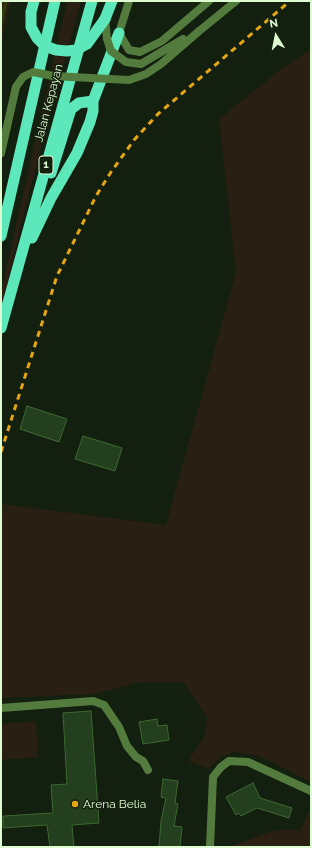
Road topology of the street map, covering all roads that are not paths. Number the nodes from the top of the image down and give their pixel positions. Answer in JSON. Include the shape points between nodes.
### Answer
{"nodes":[{"id":1,"x":34,"y":1,"type":"edge"},
{"id":2,"x":55,"y":1,"type":"edge"},
{"id":3,"x":92,"y":1,"type":"edge"},
{"id":4,"x":112,"y":1,"type":"edge"},
{"id":5,"x":129,"y":1,"type":"edge"},
{"id":6,"x":209,"y":1,"type":"edge"},
{"id":7,"x":236,"y":1,"type":"edge"},
{"id":8,"x":105,"y":19,"type":"junction"},
{"id":9,"x":198,"y":32,"type":"junction"},
{"id":10,"x":119,"y":33,"type":"junction"},
{"id":11,"x":93,"y":101,"type":"junction"},
{"id":12,"x":1,"y":153,"type":"edge"},
{"id":13,"x":37,"y":202,"type":"junction"},
{"id":14,"x":1,"y":236,"type":"edge"},
{"id":15,"x":17,"y":271,"type":"junction"},
{"id":16,"x":1,"y":328,"type":"edge"},
{"id":17,"x":1,"y":708,"type":"edge"},
{"id":18,"x":148,"y":770,"type":"dead end"},
{"id":19,"x":311,"y":791,"type":"edge"},
{"id":20,"x":210,"y":847,"type":"edge"}],
"edges":[{"from":1,"to":8,"type":"highway","bridge":true,"via":[[31,27],[45,46],[56,50],[67,52],[88,44]]},
{"from":2,"to":14,"type":"highway","name":"Jalan Kepayan"},
{"from":3,"to":13,"type":"highway","name":"Jalan Kepayan","number":"1"},
{"from":4,"to":8,"type":"highway"},
{"from":5,"to":10,"type":"street"},
{"from":6,"to":10,"type":"street","via":[[162,41],[140,52],[129,50]]},
{"from":7,"to":9,"type":"street"},
{"from":8,"to":9,"type":"street","bridge":true,"via":[[111,51],[133,64],[141,64]]},
{"from":9,"to":12,"type":"street","bridge":true,"via":[[161,64],[146,74],[130,80],[53,76],[33,72],[23,77],[16,87]]},
{"from":10,"to":11,"type":"highway"},
{"from":11,"to":13,"type":"highway","via":[[79,103],[71,109],[49,178]]},
{"from":11,"to":15,"type":"highway","via":[[90,122],[77,153]]},
{"from":13,"to":15,"type":"highway","name":"Jalan Kepayan","number":"1"},
{"from":15,"to":16,"type":"highway","name":"Jalan Kepayan","number":"1"},
{"from":17,"to":18,"type":"street","via":[[94,701],[104,705],[119,727],[127,746],[143,761]]},
{"from":19,"to":20,"type":"street","via":[[248,762],[229,761],[213,777]]}]}
